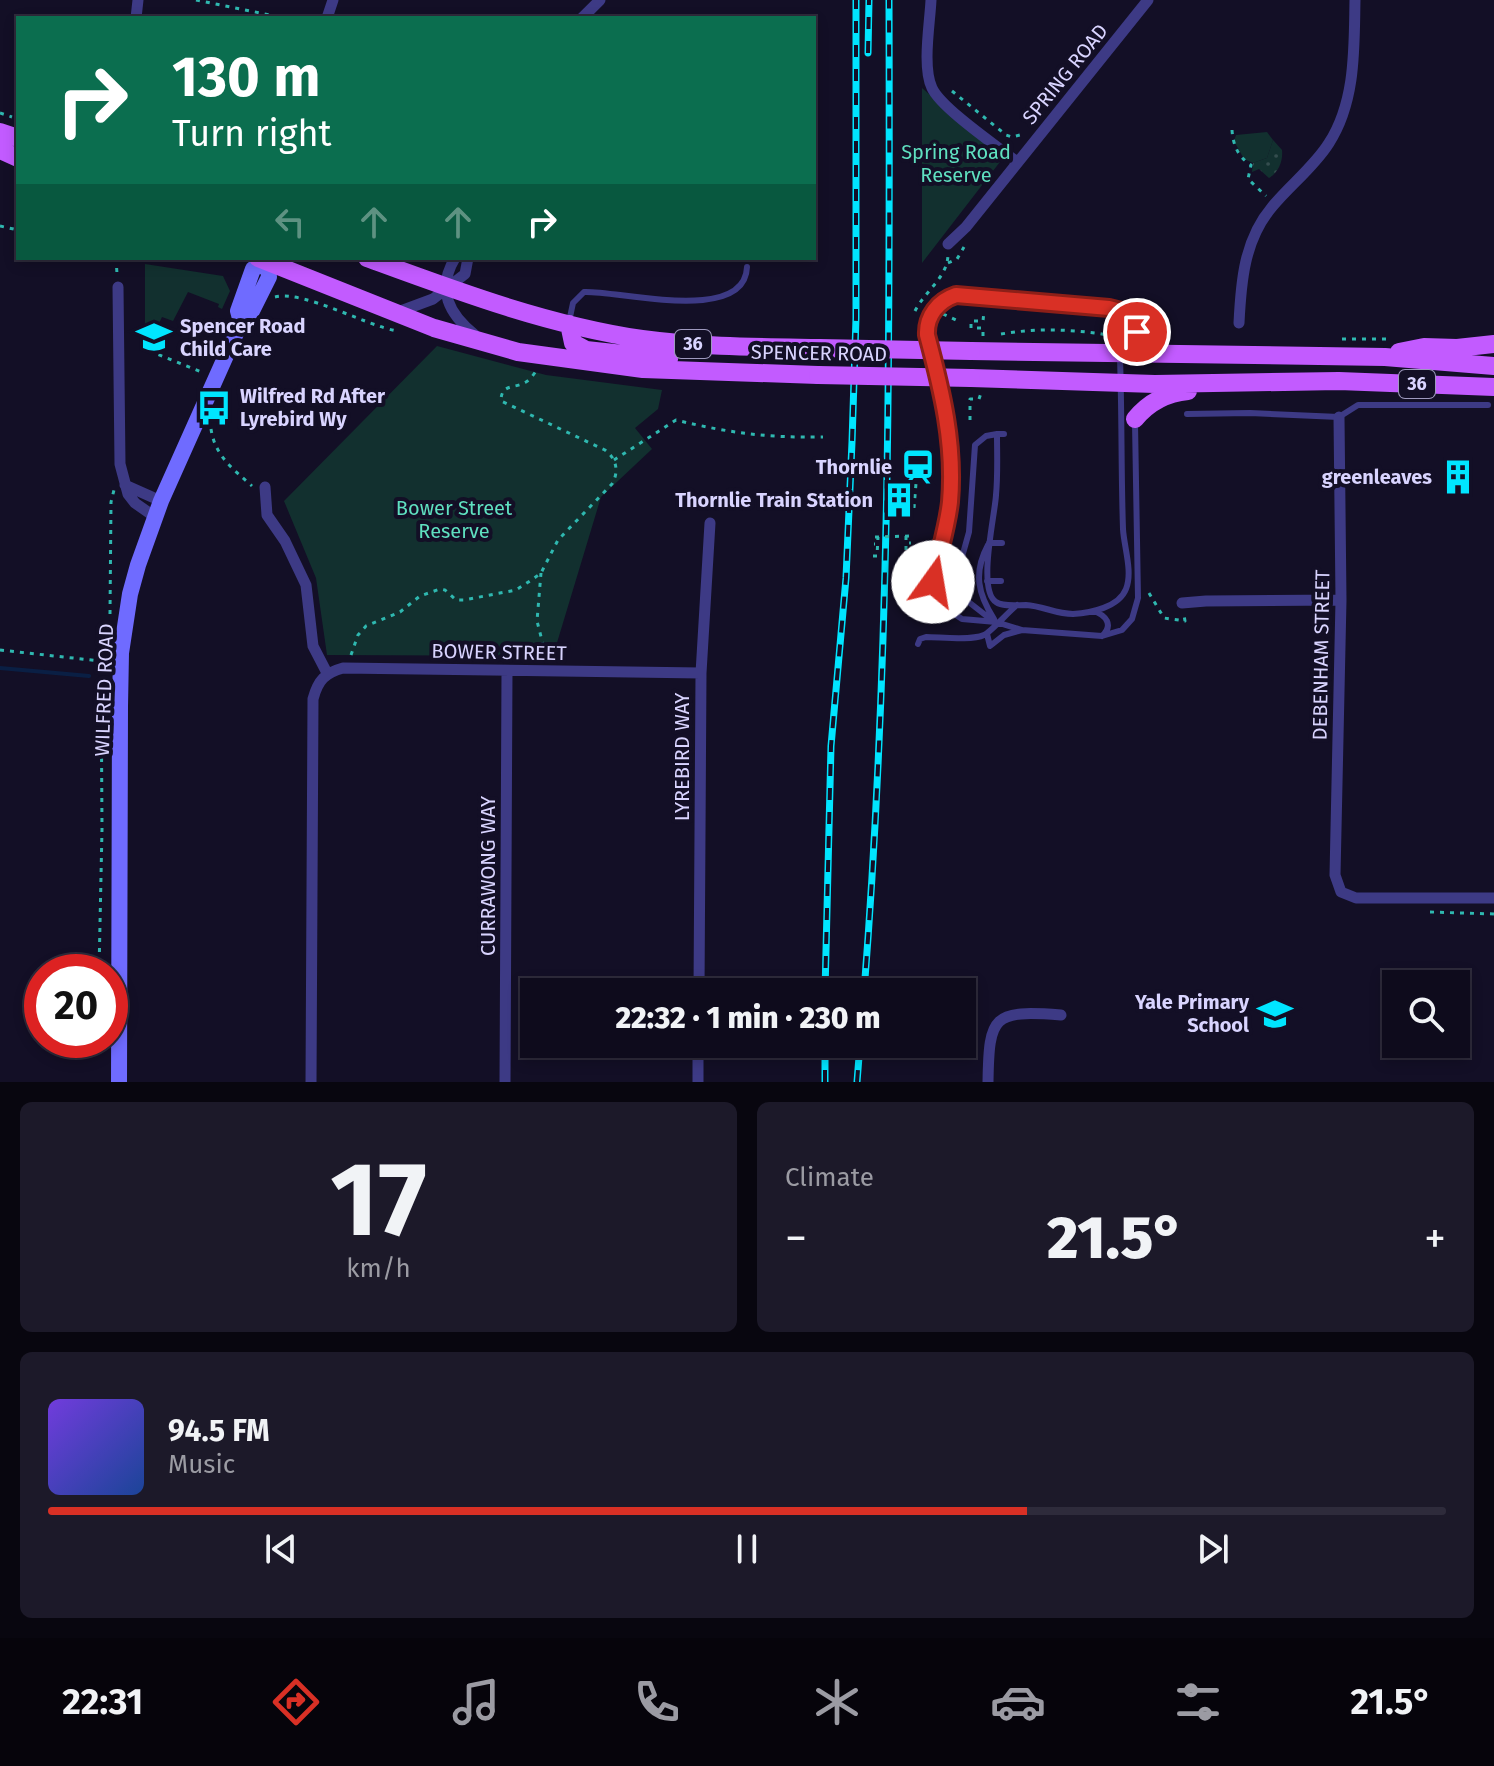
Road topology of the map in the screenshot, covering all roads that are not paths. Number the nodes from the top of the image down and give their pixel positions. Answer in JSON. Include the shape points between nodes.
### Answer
{"nodes":[{"id":1,"x":600,"y":0,"type":"edge"},
{"id":2,"x":931,"y":0,"type":"edge"},
{"id":3,"x":1148,"y":0,"type":"edge"},
{"id":4,"x":1355,"y":0,"type":"edge"},
{"id":5,"x":584,"y":16,"type":"edge"},
{"id":6,"x":1017,"y":162,"type":"junction"},
{"id":7,"x":948,"y":244,"type":"road end"},
{"id":8,"x":266,"y":260,"type":"edge"},
{"id":9,"x":268,"y":260,"type":"edge"},
{"id":10,"x":372,"y":260,"type":"edge"},
{"id":11,"x":454,"y":260,"type":"edge"},
{"id":12,"x":468,"y":260,"type":"edge"},
{"id":13,"x":747,"y":267,"type":"dead end"},
{"id":14,"x":118,"y":287,"type":"road end"},
{"id":15,"x":446,"y":287,"type":"junction"},
{"id":16,"x":398,"y":312,"type":"junction"},
{"id":17,"x":1239,"y":323,"type":"dead end"},
{"id":18,"x":569,"y":324,"type":"junction"},
{"id":19,"x":1494,"y":344,"type":"edge"},
{"id":20,"x":489,"y":345,"type":"junction"},
{"id":21,"x":1128,"y":354,"type":"junction"},
{"id":22,"x":1385,"y":357,"type":"junction"},
{"id":23,"x":1494,"y":366,"type":"edge"},
{"id":24,"x":712,"y":372,"type":"junction"},
{"id":25,"x":1302,"y":382,"type":"junction"},
{"id":26,"x":1121,"y":383,"type":"junction"},
{"id":27,"x":1491,"y":396,"type":"edge"},
{"id":28,"x":1187,"y":414,"type":"dead end"},
{"id":29,"x":1339,"y":417,"type":"junction"},
{"id":30,"x":1135,"y":419,"type":"joint"},
{"id":31,"x":264,"y":489,"type":"road end"},
{"id":32,"x":158,"y":509,"type":"junction"},
{"id":33,"x":710,"y":523,"type":"dead end"},
{"id":34,"x":989,"y":543,"type":"junction"},
{"id":35,"x":1002,"y":543,"type":"dead end"},
{"id":36,"x":987,"y":581,"type":"junction"},
{"id":37,"x":1001,"y":581,"type":"dead end"},
{"id":38,"x":1341,"y":600,"type":"junction"},
{"id":39,"x":1182,"y":603,"type":"road end"},
{"id":40,"x":1017,"y":605,"type":"junction"},
{"id":41,"x":1093,"y":611,"type":"junction"},
{"id":42,"x":996,"y":622,"type":"junction"},
{"id":43,"x":1022,"y":630,"type":"junction"},
{"id":44,"x":987,"y":634,"type":"junction"},
{"id":45,"x":1102,"y":636,"type":"junction"},
{"id":46,"x":918,"y":644,"type":"dead end"},
{"id":47,"x":507,"y":671,"type":"junction"},
{"id":48,"x":327,"y":673,"type":"junction"},
{"id":49,"x":701,"y":673,"type":"junction"},
{"id":50,"x":1494,"y":898,"type":"edge"},
{"id":51,"x":699,"y":978,"type":"edge"},
{"id":52,"x":1061,"y":1015,"type":"dead end"},
{"id":53,"x":698,"y":1058,"type":"edge"},
{"id":54,"x":119,"y":1082,"type":"edge"},
{"id":55,"x":311,"y":1082,"type":"edge"},
{"id":56,"x":505,"y":1082,"type":"edge"},
{"id":57,"x":698,"y":1082,"type":"edge"},
{"id":58,"x":988,"y":1082,"type":"edge"}],
"edges":[{"from":1,"to":5,"type":"street"},
{"from":2,"to":6,"type":"street","via":[[932,88]]},
{"from":3,"to":6,"type":"street","name":"SPRING ROAD"},
{"from":4,"to":17,"type":"street","via":[[1354,59],[1346,104],[1330,142],[1275,203],[1252,240],[1241,280]]},
{"from":6,"to":7,"type":"street","name":"SPRING ROAD"},
{"from":8,"to":32,"type":"main road","name":"WILFRED ROAD","via":[[269,277],[241,322]]},
{"from":9,"to":16,"type":"main road","name":"SPENCER ROAD","number":"36"},
{"from":10,"to":15,"type":"main road","name":"SPENCER ROAD","number":"36"},
{"from":11,"to":15,"type":"street"},
{"from":12,"to":15,"type":"street","via":[[465,274]]},
{"from":13,"to":18,"type":"lane","via":[[740,288],[705,299],[650,301],[584,292],[573,303]]},
{"from":14,"to":32,"type":"street","via":[[120,486]]},
{"from":15,"to":16,"type":"street","via":[[420,306]]},
{"from":15,"to":18,"type":"main road","name":"SPENCER ROAD","number":"36"},
{"from":15,"to":20,"type":"street","via":[[451,311]]},
{"from":16,"to":20,"type":"main road","name":"SPENCER ROAD","number":"36"},
{"from":18,"to":21,"type":"main road","name":"SPENCER ROAD","number":"36","bridge":true,"via":[[678,343],[819,348],[975,341]]},
{"from":18,"to":24,"type":"main road","via":[[573,343],[586,350],[681,361]]},
{"from":19,"to":22,"type":"main road","via":[[1424,347]]},
{"from":20,"to":24,"type":"main road","name":"SPENCER ROAD","number":"36","via":[[579,362]]},
{"from":21,"to":22,"type":"main road","name":"SPENCER ROAD","number":"36"},
{"from":21,"to":26,"type":"lane"},
{"from":21,"to":42,"type":"lane","via":[[1137,332],[1121,311],[1109,308],[956,295],[931,316],[927,335],[945,400],[951,471],[935,593],[939,604],[962,619]]},
{"from":22,"to":23,"type":"main road","name":"SPENCER ROAD","number":"36"},
{"from":24,"to":26,"type":"main road","name":"SPENCER ROAD","number":"36","bridge":true,"via":[[976,385]]},
{"from":25,"to":26,"type":"main road","name":"SPENCER ROAD","number":"36"},
{"from":25,"to":27,"type":"main road","name":"SPENCER ROAD","number":"36"},
{"from":25,"to":30,"type":"main road","via":[[1280,390],[1175,392],[1144,408]]},
{"from":26,"to":41,"type":"lane","via":[[1123,531],[1129,577],[1121,598]]},
{"from":27,"to":29,"type":"lane","via":[[1358,405]]},
{"from":28,"to":29,"type":"lane"},
{"from":29,"to":38,"type":"street","name":"DEBENHAM STREET"},
{"from":30,"to":45,"type":"lane","via":[[1138,598],[1132,619],[1122,630]]},
{"from":31,"to":48,"type":"street","via":[[267,515],[301,570],[313,646]]},
{"from":32,"to":54,"type":"main road","name":"WILFRED ROAD","via":[[130,594],[121,653]]},
{"from":33,"to":49,"type":"street","name":"LYREBIRD WAY"},
{"from":34,"to":35,"type":"lane"},
{"from":34,"to":36,"type":"lane"},
{"from":34,"to":42,"type":"lane","via":[[977,586]]},
{"from":34,"to":42,"type":"lane","via":[[999,507],[1000,434],[975,445],[969,532],[955,582],[961,596]]},
{"from":36,"to":37,"type":"lane"},
{"from":36,"to":40,"type":"lane","via":[[996,602]]},
{"from":38,"to":39,"type":"street"},
{"from":38,"to":50,"type":"street","name":"DEBENHAM STREET","via":[[1335,875],[1341,892],[1356,898]]},
{"from":40,"to":41,"type":"lane","via":[[1054,613]]},
{"from":40,"to":42,"type":"lane"},
{"from":41,"to":45,"type":"lane","via":[[1108,623]]},
{"from":42,"to":43,"type":"lane"},
{"from":42,"to":44,"type":"lane"},
{"from":43,"to":44,"type":"lane","via":[[990,646]]},
{"from":43,"to":45,"type":"lane"},
{"from":44,"to":46,"type":"lane","via":[[926,637]]},
{"from":47,"to":48,"type":"street","name":"BOWER STREET","via":[[343,668]]},
{"from":47,"to":49,"type":"street","name":"BOWER STREET"},
{"from":47,"to":56,"type":"street","name":"CURRAWONG WAY"},
{"from":48,"to":55,"type":"street","via":[[313,699]]},
{"from":49,"to":51,"type":"street","name":"LYREBIRD WAY"},
{"from":52,"to":58,"type":"street","via":[[1013,1013],[997,1022],[989,1039]]},
{"from":53,"to":57,"type":"street"}]}
